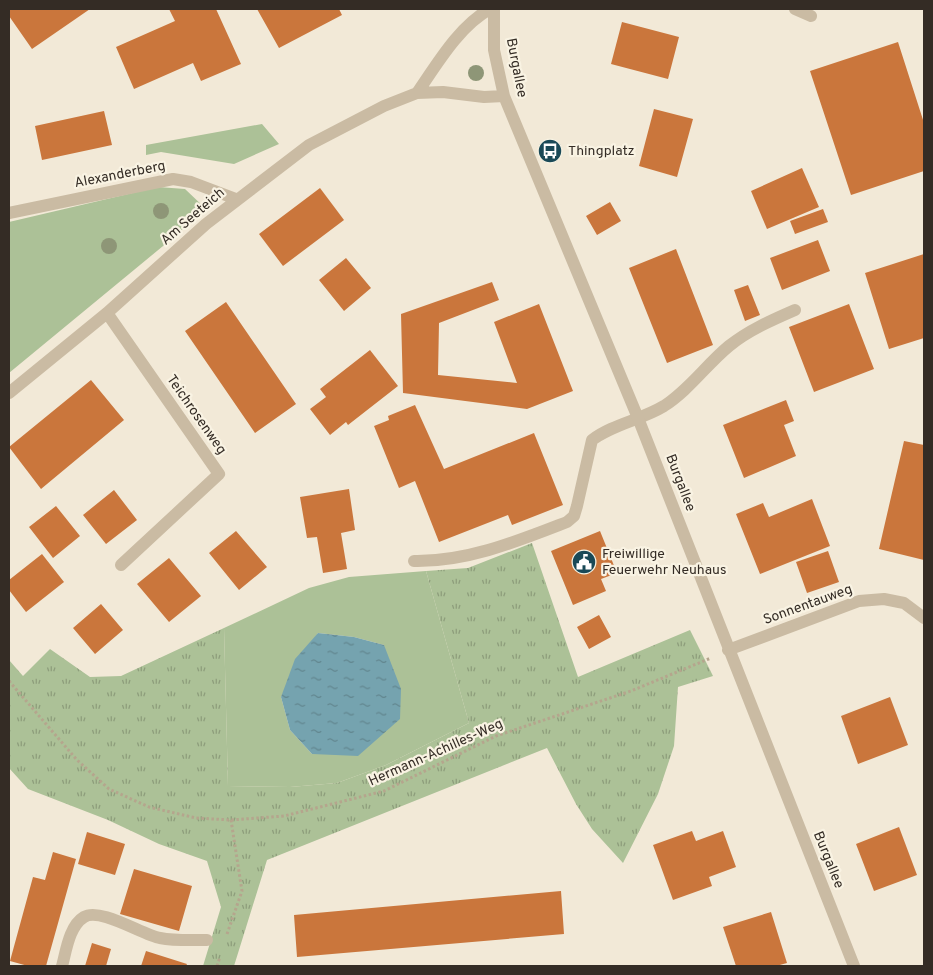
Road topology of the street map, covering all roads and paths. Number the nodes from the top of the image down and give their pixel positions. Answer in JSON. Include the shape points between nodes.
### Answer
{"nodes":[{"id":1,"x":492,"y":9,"type":"edge"},
{"id":2,"x":795,"y":9,"type":"edge"},
{"id":3,"x":811,"y":16,"type":"dead end"},
{"id":4,"x":416,"y":93,"type":"junction"},
{"id":5,"x":504,"y":96,"type":"junction"},
{"id":6,"x":236,"y":199,"type":"junction"},
{"id":7,"x":9,"y":214,"type":"edge"},
{"id":8,"x":796,"y":310,"type":"dead end"},
{"id":9,"x":107,"y":312,"type":"junction"},
{"id":10,"x":9,"y":394,"type":"edge"},
{"id":11,"x":638,"y":418,"type":"junction"},
{"id":12,"x":414,"y":561,"type":"dead end"},
{"id":13,"x":122,"y":565,"type":"dead end"},
{"id":14,"x":924,"y":618,"type":"edge"},
{"id":15,"x":728,"y":650,"type":"junction"},
{"id":16,"x":9,"y":681,"type":"edge"},
{"id":17,"x":231,"y":820,"type":"junction"},
{"id":18,"x":226,"y":938,"type":"dead end"},
{"id":19,"x":207,"y":940,"type":"dead end"},
{"id":20,"x":223,"y":948,"type":"dead end"},
{"id":21,"x":62,"y":966,"type":"edge"},
{"id":22,"x":217,"y":966,"type":"edge"},
{"id":23,"x":854,"y":966,"type":"edge"}],
"edges":[{"from":1,"to":4,"type":"street","via":[[480,14],[464,31]]},
{"from":1,"to":5,"type":"street","name":"Burgallee","via":[[494,50]]},
{"from":2,"to":3,"type":"street"},
{"from":4,"to":5,"type":"street","name":"Am Seeteich"},
{"from":4,"to":6,"type":"street","name":"Am Seeteich","via":[[309,144]]},
{"from":5,"to":11,"type":"street","name":"Burgallee"},
{"from":6,"to":7,"type":"street","name":"Alexanderberg","via":[[191,182],[173,179]]},
{"from":6,"to":9,"type":"street","name":"Am Seeteich"},
{"from":8,"to":11,"type":"street","via":[[762,325],[728,347],[675,398]]},
{"from":9,"to":10,"type":"street","name":"Am Seeteich"},
{"from":9,"to":13,"type":"street","name":"Teichrosenweg","via":[[219,474]]},
{"from":11,"to":12,"type":"street","via":[[592,440],[574,516],[567,522],[506,545],[437,561]]},
{"from":11,"to":15,"type":"street","name":"Burgallee"},
{"from":14,"to":15,"type":"street","name":"Sonnentauweg","via":[[904,603],[884,599],[859,601]]},
{"from":15,"to":17,"type":"path","name":"Hermann-Achilles-Weg","via":[[631,691],[496,736],[384,791],[284,816]]},
{"from":15,"to":23,"type":"street","name":"Burgallee"},
{"from":16,"to":17,"type":"path","name":"Hermann-Achilles-Weg","via":[[77,760],[109,788],[149,807],[196,818]]},
{"from":17,"to":18,"type":"path","via":[[242,891]]},
{"from":19,"to":21,"type":"street","via":[[162,939],[138,928],[91,915],[83,918],[74,929]]},
{"from":20,"to":22,"type":"path"}]}
